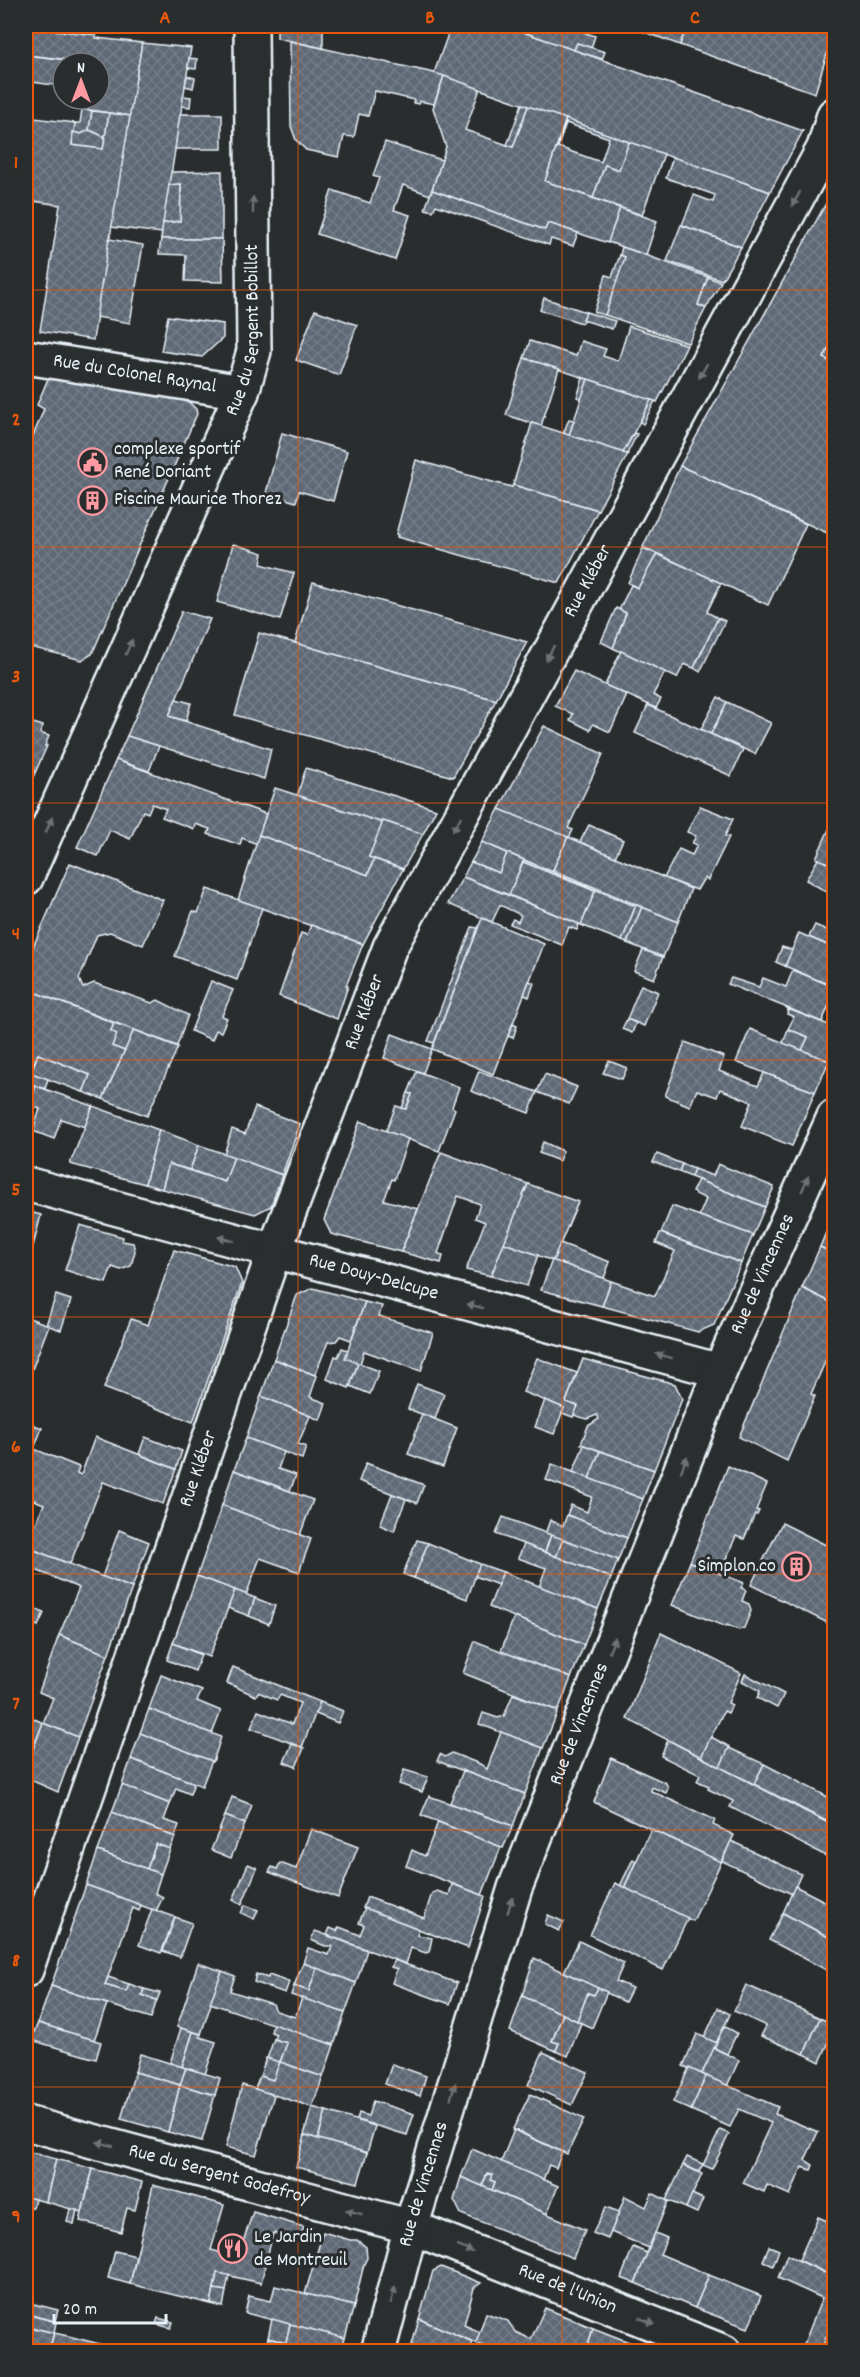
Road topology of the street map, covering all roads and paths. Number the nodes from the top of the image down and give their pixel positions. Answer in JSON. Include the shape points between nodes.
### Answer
{"nodes":[{"id":1,"x":251,"y":26,"type":"edge"},
{"id":2,"x":834,"y":115,"type":"edge"},
{"id":3,"x":829,"y":150,"type":"edge"},
{"id":4,"x":26,"y":357,"type":"edge"},
{"id":5,"x":242,"y":392,"type":"junction"},
{"id":6,"x":26,"y":879,"type":"edge"},
{"id":7,"x":834,"y":1117,"type":"edge"},
{"id":8,"x":26,"y":1184,"type":"edge"},
{"id":9,"x":274,"y":1252,"type":"junction"},
{"id":10,"x":720,"y":1371,"type":"junction"},
{"id":11,"x":26,"y":1970,"type":"edge"},
{"id":12,"x":26,"y":2122,"type":"edge"},
{"id":13,"x":411,"y":2227,"type":"junction"},
{"id":14,"x":378,"y":2352,"type":"edge"},
{"id":15,"x":724,"y":2352,"type":"edge"}],
"edges":[{"from":5,"to":1,"type":"street","name":"Rue du Sergent Bobillot","one_way":true,"via":[[254,351]]},
{"from":2,"to":3,"type":"street","name":"Rue Kléber"},
{"from":3,"to":9,"type":"street","name":"Rue Kléber","one_way":true,"via":[[390,947]]},
{"from":4,"to":5,"type":"street","name":"Rue du Colonel Raynal"},
{"from":6,"to":5,"type":"street","name":"Rue du Sergent Bobillot","one_way":true},
{"from":10,"to":7,"type":"street","name":"Rue de Vincennes","one_way":true},
{"from":9,"to":8,"type":"street","name":"Rue Douy-Delcupe","one_way":true},
{"from":10,"to":9,"type":"street","name":"Rue Douy-Delcupe","one_way":true},
{"from":9,"to":11,"type":"street","name":"Rue Kléber"},
{"from":13,"to":10,"type":"street","name":"Rue de Vincennes","one_way":true,"via":[[515,1888]]},
{"from":13,"to":12,"type":"street","name":"Rue du Sergent Godefroy","one_way":true},
{"from":14,"to":13,"type":"street","name":"Rue de Vincennes","one_way":true},
{"from":13,"to":15,"type":"street","name":"Rue de l'Union","one_way":true}]}
